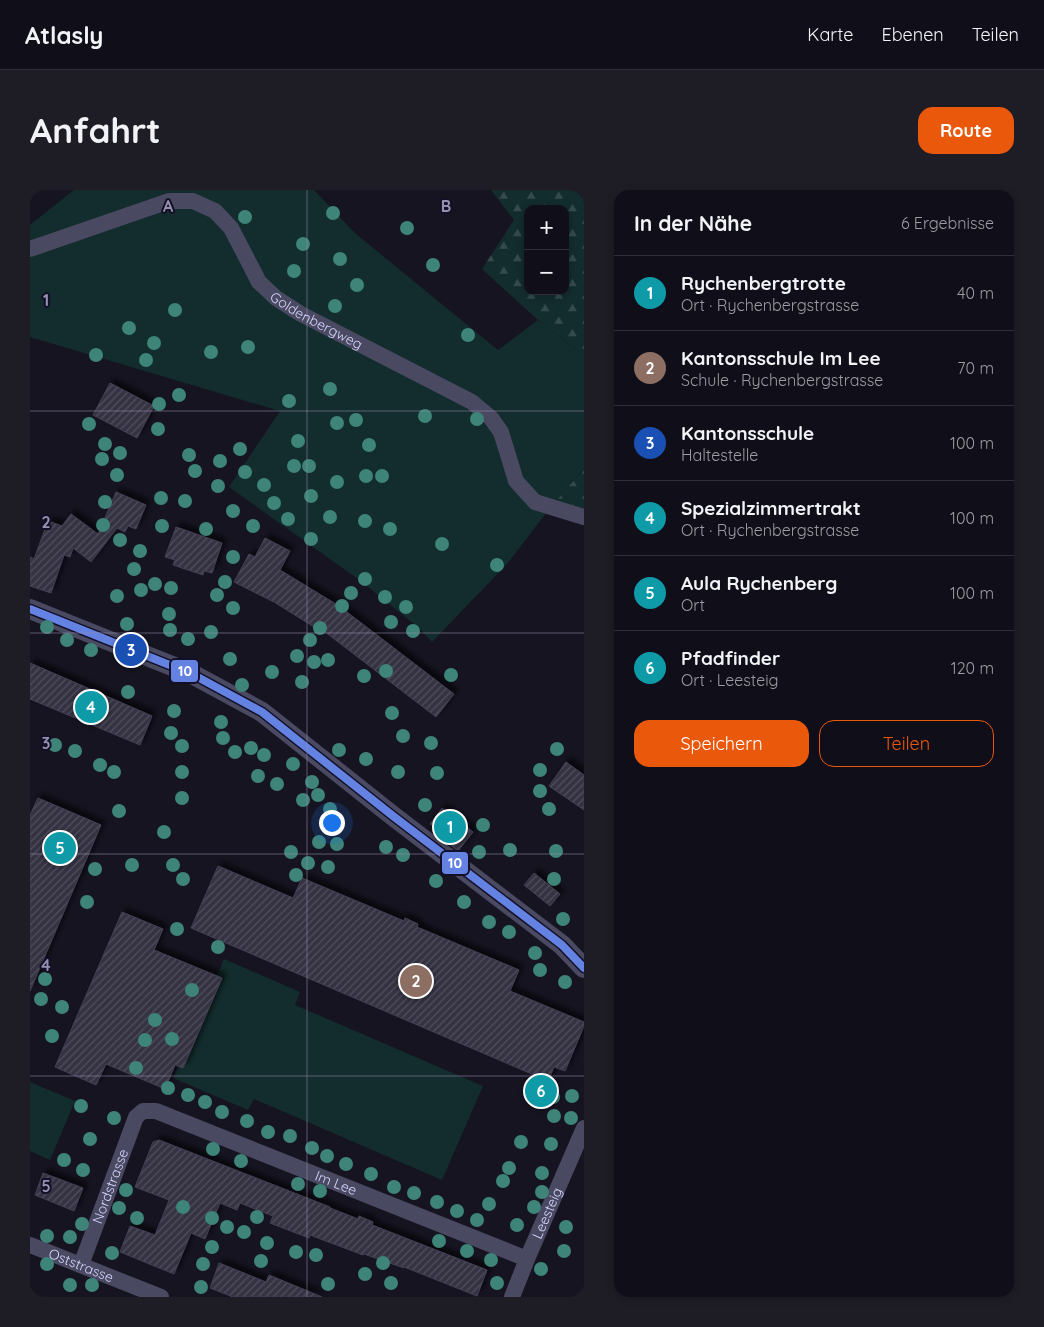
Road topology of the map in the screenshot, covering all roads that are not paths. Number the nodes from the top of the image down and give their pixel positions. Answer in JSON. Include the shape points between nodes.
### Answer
{"nodes":[{"id":1,"x":30,"y":249,"type":"edge"},
{"id":2,"x":584,"y":517,"type":"edge"},
{"id":3,"x":30,"y":609,"type":"edge"},
{"id":4,"x":584,"y":968,"type":"edge"},
{"id":5,"x":143,"y":1111,"type":"joint"},
{"id":6,"x":584,"y":1128,"type":"edge"},
{"id":7,"x":30,"y":1245,"type":"edge"},
{"id":8,"x":527,"y":1259,"type":"junction"},
{"id":9,"x":81,"y":1265,"type":"junction"},
{"id":10,"x":161,"y":1297,"type":"edge"},
{"id":11,"x":512,"y":1297,"type":"edge"}],
"edges":[{"from":1,"to":2,"type":"street","name":"Goldenbergweg","via":[[169,201],[193,201],[215,211],[231,228],[259,282],[276,298],[472,402],[501,432],[516,481],[535,502]]},
{"from":3,"to":4,"type":"street","via":[[192,674],[262,712],[562,945]]},
{"from":5,"to":8,"type":"street","name":"Im Lee","via":[[156,1111]]},
{"from":5,"to":9,"type":"street","name":"Nordstrasse","via":[[136,1118]]},
{"from":6,"to":8,"type":"street","name":"Leesteig"},
{"from":7,"to":9,"type":"street","name":"Oststrasse"},
{"from":8,"to":11,"type":"street","name":"Leesteig"},
{"from":9,"to":10,"type":"street","name":"Oststrasse"}]}
